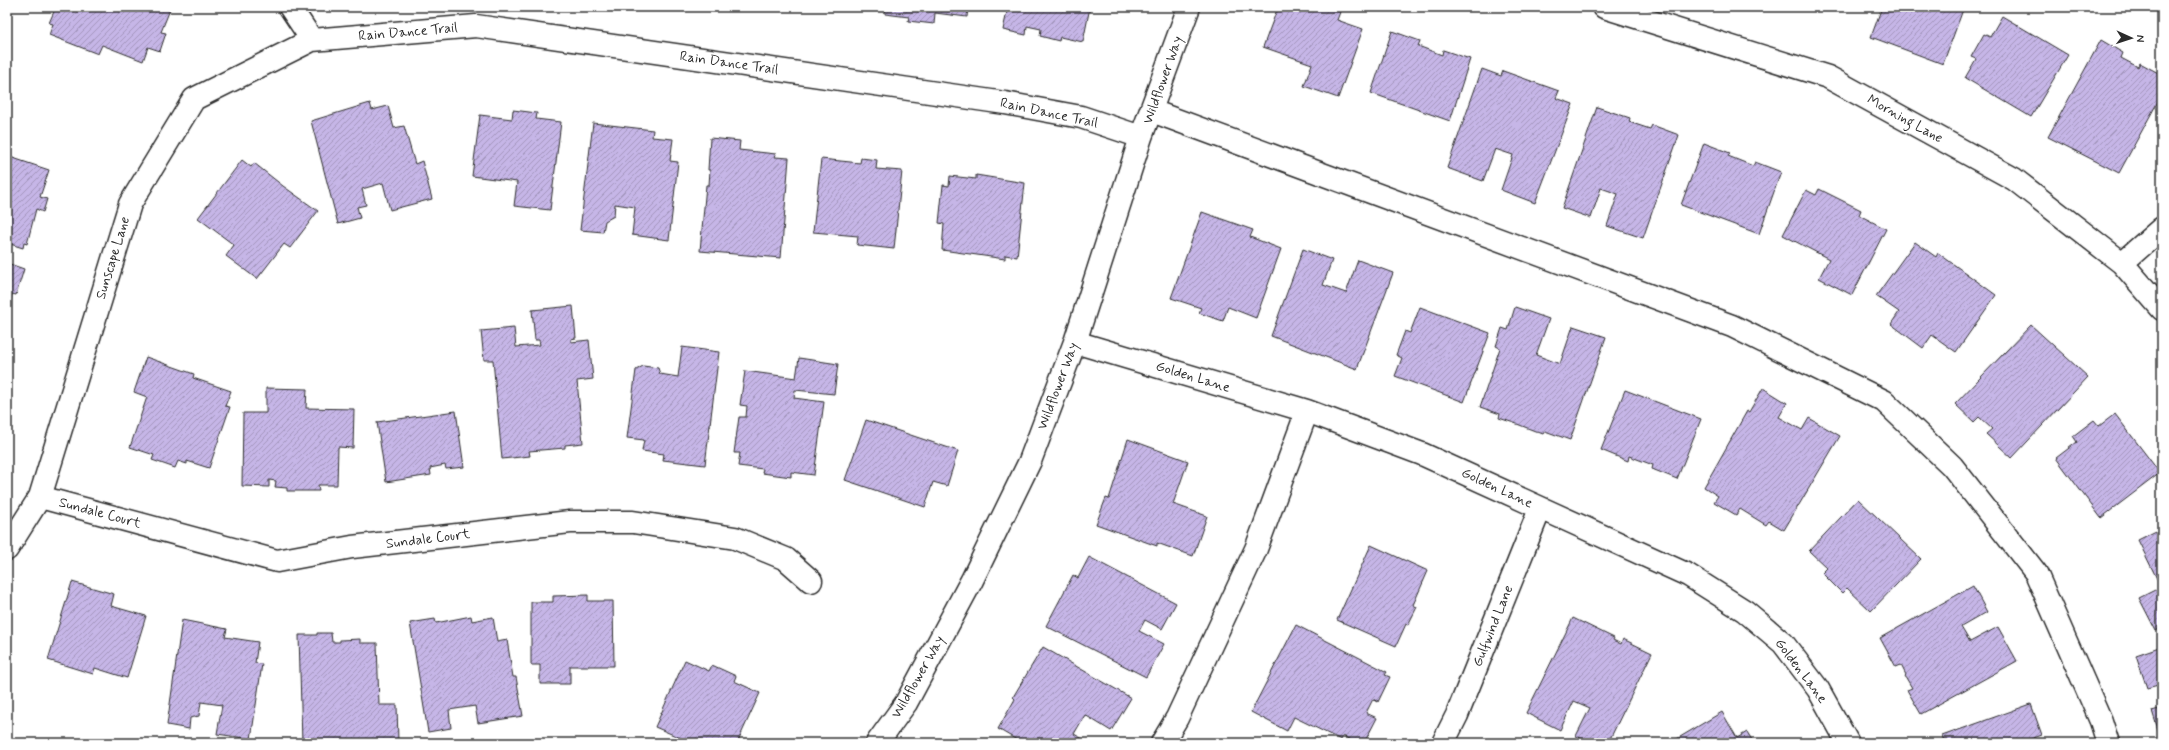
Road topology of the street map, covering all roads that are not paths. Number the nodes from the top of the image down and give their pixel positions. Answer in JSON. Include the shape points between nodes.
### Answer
{"nodes":[{"id":1,"x":290,"y":7,"type":"edge"},
{"id":2,"x":1189,"y":7,"type":"edge"},
{"id":3,"x":1604,"y":7,"type":"edge"},
{"id":4,"x":312,"y":40,"type":"junction"},
{"id":5,"x":1152,"y":111,"type":"junction"},
{"id":6,"x":1141,"y":137,"type":"junction"},
{"id":7,"x":2162,"y":228,"type":"edge"},
{"id":8,"x":2122,"y":263,"type":"junction"},
{"id":9,"x":2162,"y":309,"type":"edge"},
{"id":10,"x":1075,"y":342,"type":"junction"},
{"id":11,"x":1307,"y":411,"type":"junction"},
{"id":12,"x":40,"y":497,"type":"junction"},
{"id":13,"x":1540,"y":508,"type":"junction"},
{"id":14,"x":7,"y":549,"type":"edge"},
{"id":15,"x":811,"y":581,"type":"dead end"},
{"id":16,"x":1450,"y":741,"type":"edge"},
{"id":17,"x":877,"y":743,"type":"edge"},
{"id":18,"x":1162,"y":743,"type":"edge"},
{"id":19,"x":1848,"y":743,"type":"edge"},
{"id":20,"x":2108,"y":743,"type":"edge"}],
"edges":[{"from":1,"to":4,"type":"street"},
{"from":2,"to":5,"type":"street","name":"Wildflower Way"},
{"from":3,"to":8,"type":"street","name":"Morning Lane","via":[[1828,77],[2014,179]]},
{"from":4,"to":6,"type":"street","name":"Rain Dance Trail","via":[[476,26],[1005,103],[1081,117]]},
{"from":4,"to":12,"type":"street","name":"Sunscape Lane","via":[[194,99],[130,204]]},
{"from":5,"to":6,"type":"street","name":"Wildflower Way"},
{"from":5,"to":20,"type":"street","via":[[1732,326],[1884,401],[1952,466],[2036,573]]},
{"from":6,"to":10,"type":"street","name":"Wildflower Way"},
{"from":7,"to":8,"type":"street"},
{"from":8,"to":9,"type":"street","name":"Morning Lane"},
{"from":10,"to":11,"type":"street","name":"Golden Lane"},
{"from":10,"to":17,"type":"street","name":"Wildflower Way","via":[[1030,461],[972,580],[906,703]]},
{"from":11,"to":13,"type":"street","name":"Golden Lane","via":[[1422,454]]},
{"from":11,"to":18,"type":"street","via":[[1256,549],[1177,718]]},
{"from":12,"to":14,"type":"street","name":"Sunscape Lane"},
{"from":12,"to":15,"type":"street","name":"Sundale Court","via":[[277,561],[352,547],[570,522],[634,522],[735,538],[786,559]]},
{"from":13,"to":16,"type":"street","name":"Gulfwind Lane","via":[[1457,715]]},
{"from":13,"to":19,"type":"street","name":"Golden Lane","via":[[1688,575],[1745,612],[1784,643],[1818,689]]}]}
